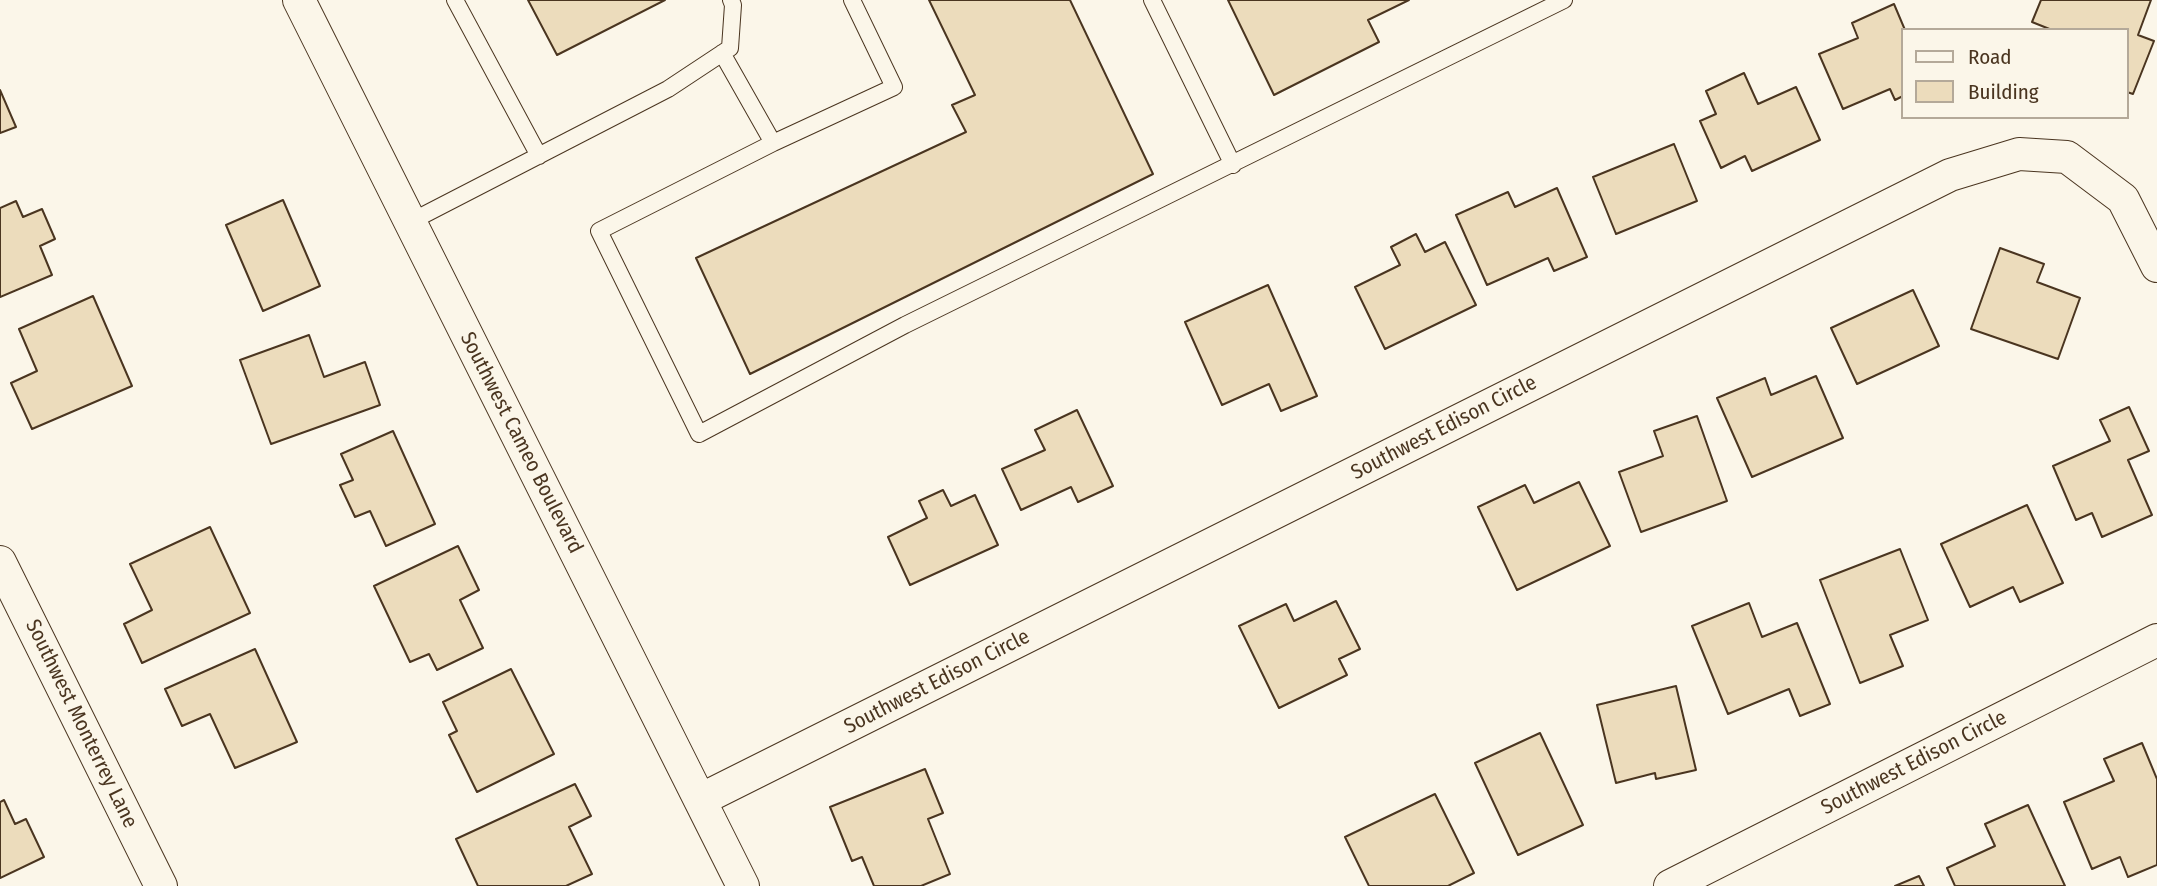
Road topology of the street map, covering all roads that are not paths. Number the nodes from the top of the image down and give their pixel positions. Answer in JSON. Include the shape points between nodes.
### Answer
{"nodes":[{"id":1,"x":299,"y":0,"type":"edge"},
{"id":2,"x":455,"y":0,"type":"edge"},
{"id":3,"x":731,"y":0,"type":"edge"},
{"id":4,"x":852,"y":0,"type":"edge"},
{"id":5,"x":1152,"y":0,"type":"edge"},
{"id":6,"x":1564,"y":0,"type":"edge"},
{"id":7,"x":722,"y":53,"type":"junction"},
{"id":8,"x":773,"y":143,"type":"junction"},
{"id":9,"x":539,"y":156,"type":"junction"},
{"id":10,"x":1233,"y":165,"type":"junction"},
{"id":11,"x":410,"y":222,"type":"junction"},
{"id":12,"x":2157,"y":266,"type":"edge"},
{"id":13,"x":0,"y":562,"type":"edge"},
{"id":14,"x":2157,"y":640,"type":"edge"},
{"id":15,"x":700,"y":800,"type":"junction"},
{"id":16,"x":161,"y":886,"type":"edge"},
{"id":17,"x":743,"y":886,"type":"edge"},
{"id":18,"x":1670,"y":886,"type":"edge"}],
"edges":[{"from":1,"to":11,"type":"street","name":"Southwest Cameo Boulevard"},
{"from":2,"to":9,"type":"lane"},
{"from":3,"to":7,"type":"lane","via":[[730,48]]},
{"from":4,"to":8,"type":"lane","via":[[894,87]]},
{"from":5,"to":10,"type":"lane"},
{"from":6,"to":10,"type":"lane"},
{"from":7,"to":8,"type":"lane"},
{"from":7,"to":9,"type":"lane","via":[[668,89]]},
{"from":8,"to":10,"type":"lane","via":[[599,231],[699,434],[905,325]]},
{"from":9,"to":11,"type":"lane"},
{"from":11,"to":15,"type":"street","name":"Southwest Cameo Boulevard"},
{"from":12,"to":15,"type":"street","name":"Southwest Edison Circle","via":[[2123,198],[2067,157],[2019,154],[1950,175]]},
{"from":13,"to":16,"type":"street","name":"Southwest Monterrey Lane"},
{"from":14,"to":18,"type":"street","name":"Southwest Edison Circle"},
{"from":15,"to":17,"type":"street","name":"Southwest Cameo Boulevard"}]}
